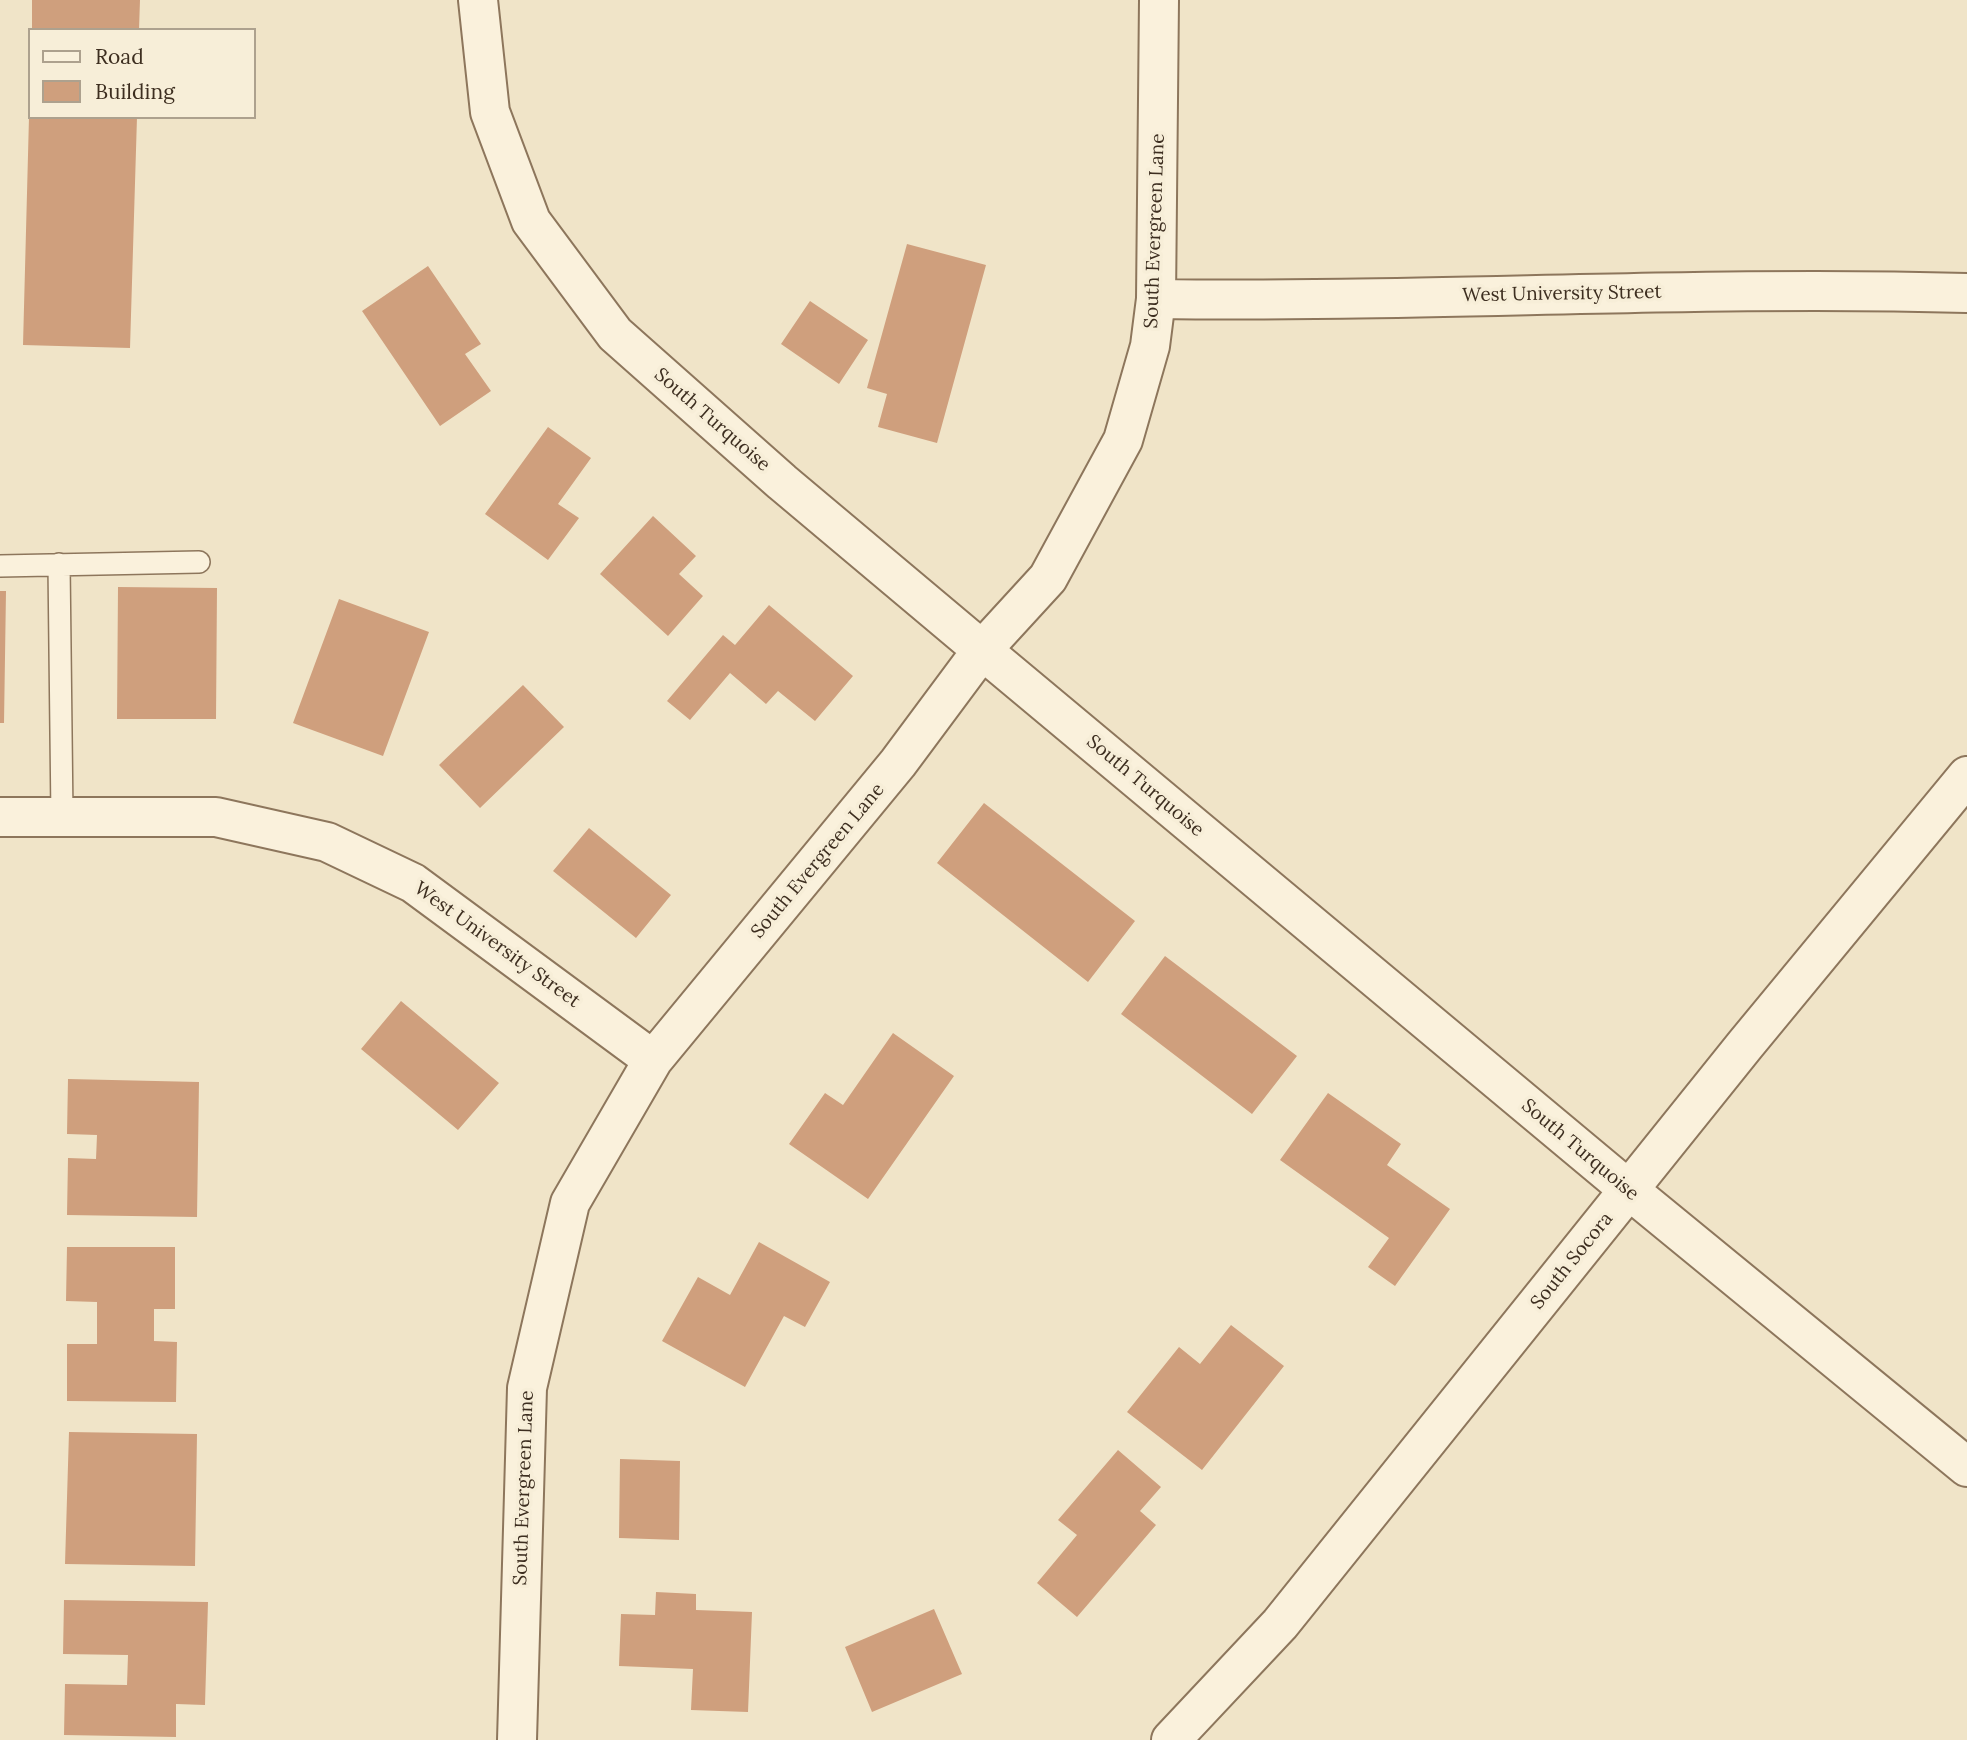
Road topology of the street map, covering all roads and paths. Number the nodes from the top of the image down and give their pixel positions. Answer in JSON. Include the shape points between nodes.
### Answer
{"nodes":[{"id":1,"x":478,"y":0,"type":"edge"},
{"id":2,"x":1159,"y":0,"type":"edge"},
{"id":3,"x":1967,"y":293,"type":"edge"},
{"id":4,"x":1156,"y":299,"type":"junction"},
{"id":5,"x":200,"y":562,"type":"dead end"},
{"id":6,"x":58,"y":565,"type":"junction"},
{"id":7,"x":0,"y":566,"type":"edge"},
{"id":8,"x":982,"y":650,"type":"junction"},
{"id":9,"x":1967,"y":776,"type":"edge"},
{"id":10,"x":0,"y":817,"type":"edge"},
{"id":11,"x":62,"y":817,"type":"junction"},
{"id":12,"x":653,"y":1060,"type":"junction"},
{"id":13,"x":1629,"y":1190,"type":"junction"},
{"id":14,"x":1967,"y":1467,"type":"edge"},
{"id":15,"x":517,"y":1740,"type":"edge"},
{"id":16,"x":1171,"y":1740,"type":"edge"}],
"edges":[{"from":1,"to":8,"type":"street","name":"South Turquoise","via":[[490,112],[531,221],[615,334]]},
{"from":2,"to":4,"type":"street","name":"South Evergreen Lane"},
{"from":3,"to":4,"type":"street","name":"West University Street","via":[[1729,291]]},
{"from":4,"to":8,"type":"street","name":"South Evergreen Lane","via":[[1150,346],[1123,440],[1048,578]]},
{"from":5,"to":6,"type":"lane"},
{"from":6,"to":7,"type":"lane"},
{"from":6,"to":11,"type":"lane"},
{"from":8,"to":12,"type":"street","name":"South Evergreen Lane","via":[[898,763]]},
{"from":8,"to":13,"type":"street","name":"South Turquoise"},
{"from":9,"to":13,"type":"street","name":"South Socora"},
{"from":10,"to":11,"type":"street","name":"West University Street"},
{"from":11,"to":12,"type":"street","name":"West University Street","via":[[216,817],[327,842],[414,883]]},
{"from":12,"to":15,"type":"street","name":"South Evergreen Lane","via":[[570,1203],[527,1388]]},
{"from":13,"to":14,"type":"street","name":"South Turquoise"},
{"from":13,"to":16,"type":"street","name":"South Socora","via":[[1280,1624]]}]}
